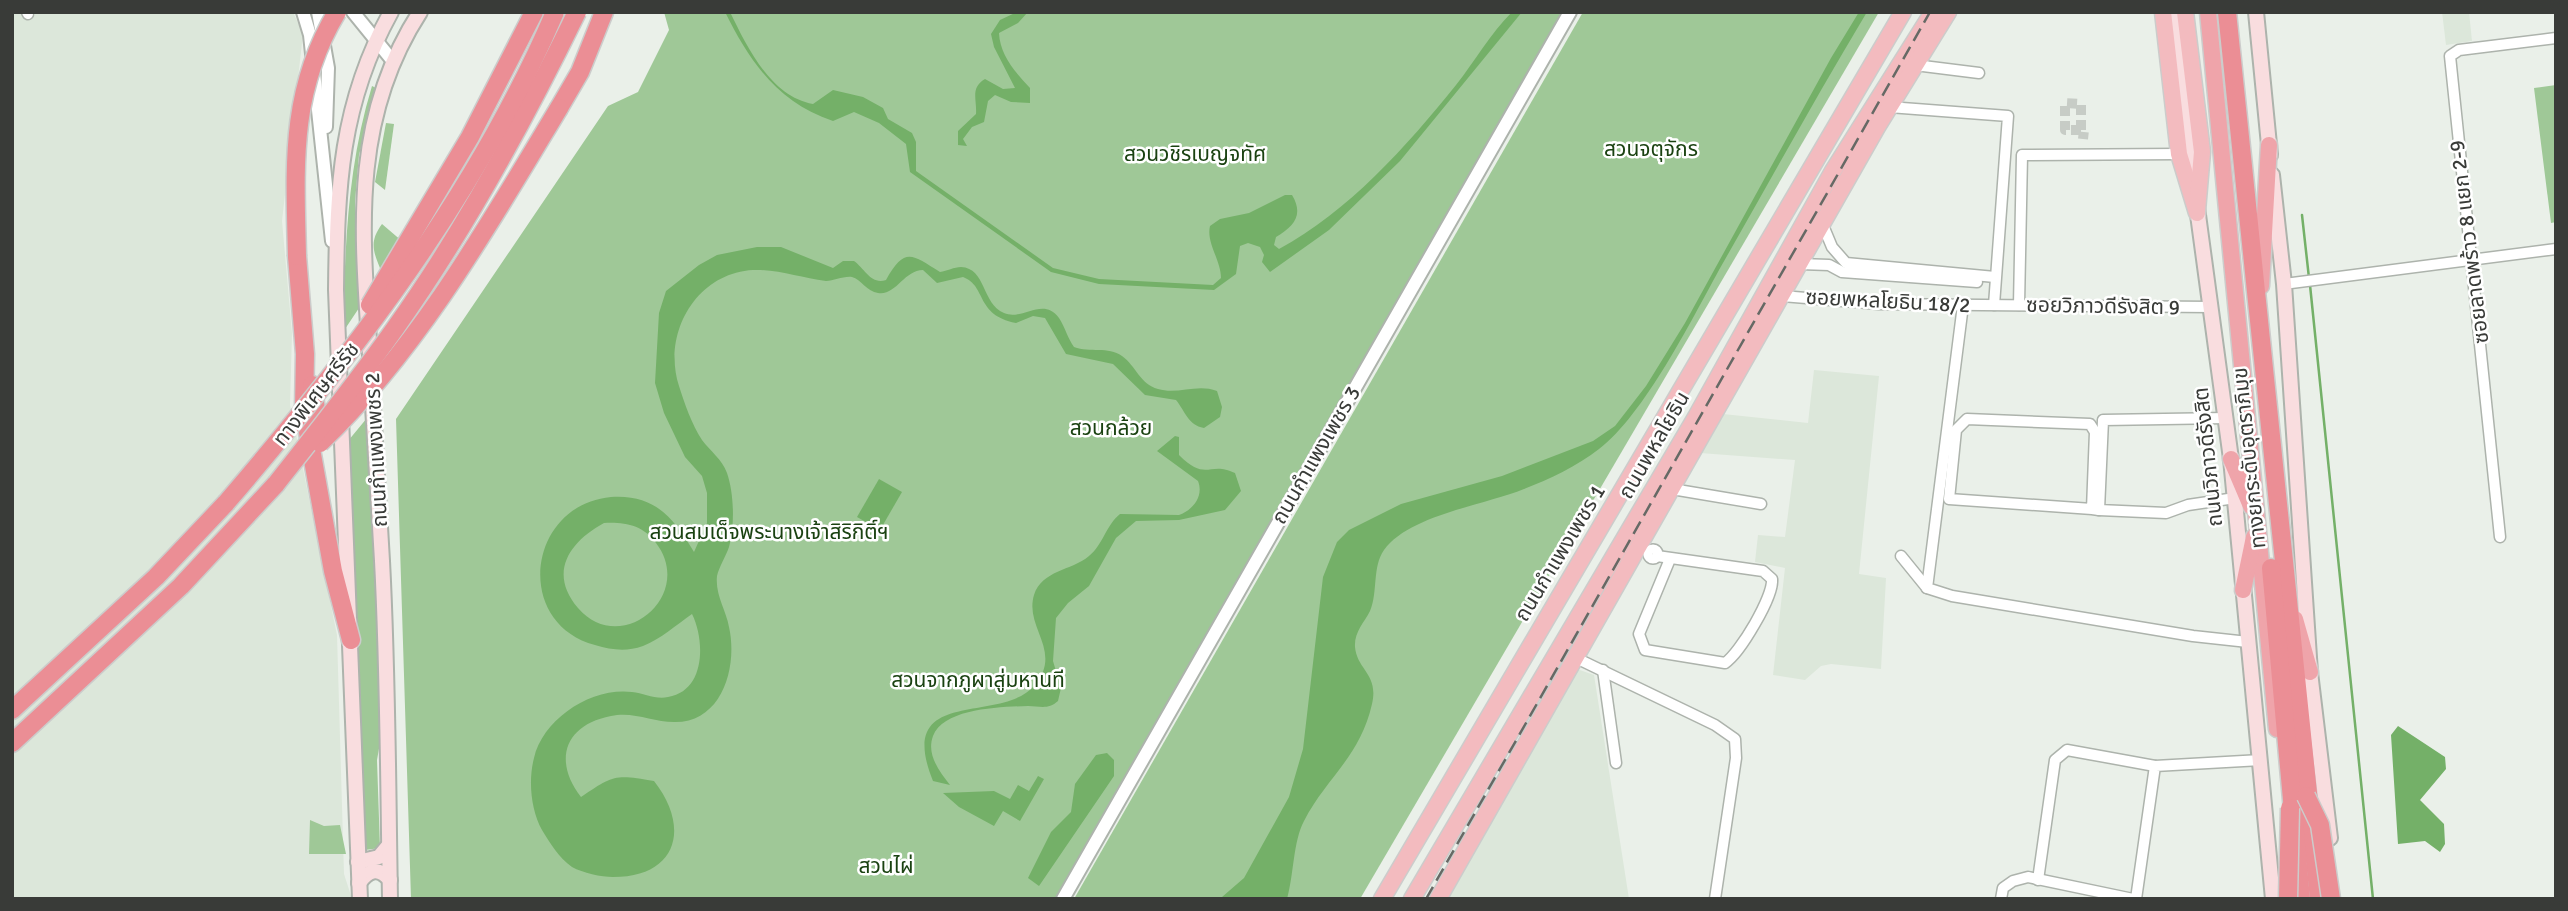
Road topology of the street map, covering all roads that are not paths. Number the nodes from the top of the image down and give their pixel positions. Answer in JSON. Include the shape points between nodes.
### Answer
{"nodes":[{"id":1,"x":303,"y":12,"type":"edge"},
{"id":2,"x":318,"y":12,"type":"edge"},
{"id":3,"x":337,"y":12,"type":"edge"},
{"id":4,"x":354,"y":12,"type":"edge"},
{"id":5,"x":391,"y":12,"type":"edge"},
{"id":6,"x":420,"y":12,"type":"edge"},
{"id":7,"x":534,"y":12,"type":"edge"},
{"id":8,"x":555,"y":12,"type":"edge"},
{"id":9,"x":576,"y":12,"type":"edge"},
{"id":10,"x":604,"y":12,"type":"edge"},
{"id":11,"x":1570,"y":12,"type":"edge"},
{"id":12,"x":1903,"y":12,"type":"edge"},
{"id":13,"x":1933,"y":12,"type":"edge"},
{"id":14,"x":1948,"y":12,"type":"edge"},
{"id":15,"x":2163,"y":12,"type":"edge"},
{"id":16,"x":2174,"y":12,"type":"edge"},
{"id":17,"x":2185,"y":12,"type":"edge"},
{"id":18,"x":2198,"y":12,"type":"edge"},
{"id":19,"x":2208,"y":12,"type":"edge"},
{"id":20,"x":2217,"y":12,"type":"edge"},
{"id":21,"x":2230,"y":12,"type":"edge"},
{"id":22,"x":2256,"y":12,"type":"edge"},
{"id":23,"x":2556,"y":38,"type":"edge"},
{"id":24,"x":376,"y":40,"type":"junction"},
{"id":25,"x":391,"y":60,"type":"junction"},
{"id":26,"x":1915,"y":65,"type":"junction"},
{"id":27,"x":1979,"y":73,"type":"dead end"},
{"id":28,"x":1889,"y":107,"type":"junction"},
{"id":29,"x":2269,"y":145,"type":"junction"},
{"id":30,"x":2179,"y":154,"type":"junction"},
{"id":31,"x":325,"y":159,"type":"junction"},
{"id":32,"x":2197,"y":213,"type":"junction"},
{"id":33,"x":1822,"y":223,"type":"junction"},
{"id":34,"x":2556,"y":249,"type":"edge"},
{"id":35,"x":1837,"y":255,"type":"junction"},
{"id":36,"x":2472,"y":258,"type":"junction"},
{"id":37,"x":1800,"y":264,"type":"junction"},
{"id":38,"x":1829,"y":265,"type":"junction"},
{"id":39,"x":1995,"y":280,"type":"junction"},
{"id":40,"x":2284,"y":284,"type":"junction"},
{"id":41,"x":2261,"y":288,"type":"junction"},
{"id":42,"x":336,"y":290,"type":"junction"},
{"id":43,"x":2237,"y":295,"type":"junction"},
{"id":44,"x":1782,"y":296,"type":"junction"},
{"id":45,"x":1964,"y":305,"type":"junction"},
{"id":46,"x":1994,"y":305,"type":"junction"},
{"id":47,"x":2019,"y":305,"type":"junction"},
{"id":48,"x":2212,"y":307,"type":"junction"},
{"id":49,"x":1721,"y":371,"type":"junction"},
{"id":50,"x":314,"y":394,"type":"junction"},
{"id":51,"x":1714,"y":414,"type":"junction"},
{"id":52,"x":2226,"y":418,"type":"junction"},
{"id":53,"x":2231,"y":460,"type":"junction"},
{"id":54,"x":276,"y":484,"type":"junction"},
{"id":55,"x":1672,"y":489,"type":"junction"},
{"id":56,"x":2235,"y":498,"type":"junction"},
{"id":57,"x":1761,"y":504,"type":"dead end"},
{"id":58,"x":2095,"y":510,"type":"junction"},
{"id":59,"x":2257,"y":522,"type":"junction"},
{"id":60,"x":2500,"y":537,"type":"dead end"},
{"id":61,"x":1648,"y":552,"type":"junction"},
{"id":62,"x":1901,"y":556,"type":"dead end"},
{"id":63,"x":1670,"y":559,"type":"junction"},
{"id":64,"x":1927,"y":588,"type":"junction"},
{"id":65,"x":2243,"y":590,"type":"junction"},
{"id":66,"x":2291,"y":603,"type":"junction"},
{"id":67,"x":351,"y":640,"type":"junction"},
{"id":68,"x":2248,"y":642,"type":"junction"},
{"id":69,"x":1576,"y":658,"type":"junction"},
{"id":70,"x":1603,"y":670,"type":"junction"},
{"id":71,"x":2310,"y":672,"type":"junction"},
{"id":72,"x":12,"y":710,"type":"edge"},
{"id":73,"x":12,"y":743,"type":"edge"},
{"id":74,"x":2256,"y":760,"type":"junction"},
{"id":75,"x":1616,"y":763,"type":"dead end"},
{"id":76,"x":2155,"y":766,"type":"junction"},
{"id":77,"x":2306,"y":796,"type":"junction"},
{"id":78,"x":2290,"y":808,"type":"junction"},
{"id":79,"x":389,"y":845,"type":"junction"},
{"id":80,"x":359,"y":862,"type":"junction"},
{"id":81,"x":390,"y":880,"type":"junction"},
{"id":82,"x":2038,"y":880,"type":"junction"},
{"id":83,"x":359,"y":883,"type":"junction"},
{"id":84,"x":360,"y":899,"type":"edge"},
{"id":85,"x":390,"y":899,"type":"edge"},
{"id":86,"x":1063,"y":899,"type":"edge"},
{"id":87,"x":1382,"y":899,"type":"edge"},
{"id":88,"x":1412,"y":899,"type":"edge"},
{"id":89,"x":1438,"y":899,"type":"edge"},
{"id":90,"x":1715,"y":899,"type":"edge"},
{"id":91,"x":2001,"y":899,"type":"edge"},
{"id":92,"x":2135,"y":899,"type":"edge"},
{"id":93,"x":2273,"y":899,"type":"edge"},
{"id":94,"x":2288,"y":899,"type":"edge"},
{"id":95,"x":2294,"y":899,"type":"edge"},
{"id":96,"x":2301,"y":899,"type":"edge"},
{"id":97,"x":2320,"y":899,"type":"edge"},
{"id":98,"x":2331,"y":899,"type":"edge"},
{"id":99,"x":2338,"y":899,"type":"edge"}],
"edges":[{"from":1,"to":31,"type":"street","via":[[310,35]]},
{"from":2,"to":31,"type":"street","via":[[328,68]]},
{"from":3,"to":67,"type":"highway","bridge":true,"via":[[321,38],[304,85],[295,144],[304,410],[325,531]]},
{"from":4,"to":24,"type":"street"},
{"from":5,"to":24,"type":"main road","name":"ถนนกำแพงเพชร 2"},
{"from":6,"to":25,"type":"main road","name":"ถนนกำแพงเพชร 2"},
{"from":7,"to":50,"type":"highway","bridge":true,"via":[[470,137]]},
{"from":8,"to":50,"type":"highway","name":"ทางพิเศษศรีรัช","bridge":true,"via":[[508,109],[436,230]]},
{"from":9,"to":54,"type":"highway","name":"ทางพิเศษศรีรัช","bridge":true,"via":[[510,143],[440,261]]},
{"from":10,"to":54,"type":"highway","bridge":true,"via":[[580,72],[444,291],[352,411]]},
{"from":11,"to":86,"type":"street","name":"ถนนกำแพงเพชร 3"},
{"from":12,"to":87,"type":"main road","name":"ถนนกำแพงเพชร 1"},
{"from":13,"to":49,"type":"main road","name":"ถนนพหลโยธิน","via":[[1833,171]]},
{"from":14,"to":26,"type":"main road","name":"ถนนพหลโยธิน"},
{"from":15,"to":30,"type":"main road"},
{"from":16,"to":32,"type":"main road","name":"ถนนวิภาวดีรังสิต"},
{"from":17,"to":32,"type":"main road","via":[[2202,152]]},
{"from":18,"to":43,"type":"highway","via":[[2222,252]]},
{"from":19,"to":43,"type":"highway","name":"ถนนวิภาวดีรังสิต"},
{"from":20,"to":78,"type":"highway","name":"ทางยกระดับอุตราภิมุข"},
{"from":21,"to":41,"type":"highway"},
{"from":21,"to":77,"type":"highway","name":"ทางยกระดับอุตราภิมุข"},
{"from":22,"to":29,"type":"main road"},
{"from":23,"to":36,"type":"street","name":"ซอยลาดพร้าว 8 แยก 2-9","via":[[2459,50],[2449,56]]},
{"from":24,"to":25,"type":"street"},
{"from":24,"to":42,"type":"main road","name":"ถนนกำแพงเพชร 2","via":[[348,119],[341,157]]},
{"from":25,"to":79,"type":"main road","name":"ถนนกำแพงเพชร 2","via":[[369,140],[362,223],[383,585]]},
{"from":26,"to":27,"type":"street"},
{"from":26,"to":28,"type":"main road","name":"ถนนพหลโยธิน"},
{"from":28,"to":33,"type":"main road","name":"ถนนพหลโยธิน"},
{"from":28,"to":39,"type":"street","via":[[2008,116]]},
{"from":29,"to":40,"type":"main road"},
{"from":29,"to":41,"type":"highway"},
{"from":30,"to":32,"type":"main road"},
{"from":30,"to":47,"type":"street","via":[[2022,155]]},
{"from":31,"to":42,"type":"street"},
{"from":32,"to":48,"type":"main road","name":"ถนนวิภาวดีรังสิต"},
{"from":33,"to":35,"type":"street"},
{"from":33,"to":37,"type":"main road","name":"ถนนพหลโยธิน"},
{"from":34,"to":36,"type":"street"},
{"from":35,"to":38,"type":"street","via":[[1837,263]]},
{"from":35,"to":39,"type":"street","via":[[1846,263]]},
{"from":36,"to":40,"type":"street"},
{"from":36,"to":60,"type":"street","name":"ซอยลาดพร้าว 8 แยก 2-9"},
{"from":37,"to":38,"type":"street"},
{"from":37,"to":44,"type":"main road","name":"ถนนพหลโยธิน"},
{"from":38,"to":39,"type":"street","via":[[1842,272]]},
{"from":39,"to":46,"type":"street"},
{"from":40,"to":71,"type":"main road"},
{"from":41,"to":66,"type":"highway"},
{"from":42,"to":67,"type":"main road","name":"ถนนกำแพงเพชร 2"},
{"from":43,"to":59,"type":"highway","name":"ถนนวิภาวดีรังสิต"},
{"from":44,"to":45,"type":"street","name":"ซอยพหลโยธิน 18/2"},
{"from":44,"to":51,"type":"main road","name":"ถนนพหลโยธิน"},
{"from":45,"to":46,"type":"street","name":"ซอยพหลโยธิน 18/2"},
{"from":45,"to":64,"type":"street"},
{"from":46,"to":47,"type":"street","name":"ซอยวิภาวดีรังสิต 9"},
{"from":47,"to":48,"type":"street","name":"ซอยวิภาวดีรังสิต 9"},
{"from":48,"to":52,"type":"main road","name":"ถนนวิภาวดีรังสิต"},
{"from":49,"to":51,"type":"main road"},
{"from":49,"to":88,"type":"main road","name":"ถนนพหลโยธิน"},
{"from":50,"to":72,"type":"highway","name":"ทางพิเศษศรีรัช","bridge":true,"via":[[226,503],[156,577]]},
{"from":51,"to":55,"type":"main road","name":"ถนนพหลโยธิน"},
{"from":52,"to":53,"type":"main road","name":"ถนนวิภาวดีรังสิต"},
{"from":52,"to":58,"type":"street","via":[[2103,420]]},
{"from":53,"to":56,"type":"main road","name":"ถนนวิภาวดีรังสิต"},
{"from":53,"to":59,"type":"highway"},
{"from":54,"to":73,"type":"highway","name":"ทางพิเศษศรีรัช","via":[[181,586]]},
{"from":55,"to":57,"type":"street"},
{"from":55,"to":61,"type":"main road","name":"ถนนพหลโยธิน"},
{"from":56,"to":58,"type":"street","via":[[2166,513]]},
{"from":56,"to":65,"type":"main road","name":"ถนนวิภาวดีรังสิต"},
{"from":58,"to":58,"type":"street","via":[[1949,499],[1956,430],[1967,419],[2090,424],[2095,432]]},
{"from":59,"to":65,"type":"highway"},
{"from":59,"to":95,"type":"highway","name":"ถนนวิภาวดีรังสิต"},
{"from":61,"to":63,"type":"street"},
{"from":61,"to":69,"type":"main road","name":"ถนนพหลโยธิน"},
{"from":62,"to":64,"type":"street"},
{"from":63,"to":63,"type":"street","via":[[1639,634],[1641,646],[1725,663],[1740,648],[1772,591],[1772,579],[1763,571]]},
{"from":64,"to":68,"type":"street","via":[[1979,601]]},
{"from":65,"to":68,"type":"main road","name":"ถนนวิภาวดีรังสิต"},
{"from":66,"to":71,"type":"highway"},
{"from":66,"to":97,"type":"highway"},
{"from":67,"to":80,"type":"main road","name":"ถนนกำแพงเพชร 2"},
{"from":68,"to":74,"type":"main road","name":"ถนนวิภาวดีรังสิต"},
{"from":69,"to":70,"type":"street"},
{"from":69,"to":89,"type":"main road","name":"ถนนพหลโยธิน"},
{"from":70,"to":75,"type":"street"},
{"from":70,"to":90,"type":"street","via":[[1735,739]]},
{"from":71,"to":99,"type":"main road"},
{"from":74,"to":76,"type":"street"},
{"from":74,"to":93,"type":"main road","name":"ถนนวิภาวดีรังสิต"},
{"from":76,"to":82,"type":"street","via":[[2067,750],[2055,760]]},
{"from":76,"to":92,"type":"street"},
{"from":77,"to":97,"type":"highway","name":"ทางยกระดับอุตราภิมุข"},
{"from":77,"to":98,"type":"highway","bridge":true,"via":[[2320,825]]},
{"from":78,"to":94,"type":"highway","bridge":true},
{"from":78,"to":96,"type":"highway","name":"ทางยกระดับอุตราภิมุข","bridge":true},
{"from":79,"to":80,"type":"main road","via":[[379,858]]},
{"from":79,"to":81,"type":"main road","name":"ถนนกำแพงเพชร 2"},
{"from":80,"to":83,"type":"main road","name":"ถนนกำแพงเพชร 2"},
{"from":81,"to":83,"type":"main road","via":[[376,870]]},
{"from":81,"to":85,"type":"main road","name":"ถนนกำแพงเพชร 2"},
{"from":82,"to":91,"type":"street","via":[[2013,881],[2003,888]]},
{"from":82,"to":92,"type":"street"},
{"from":83,"to":84,"type":"main road","name":"ถนนกำแพงเพชร 2"}]}
